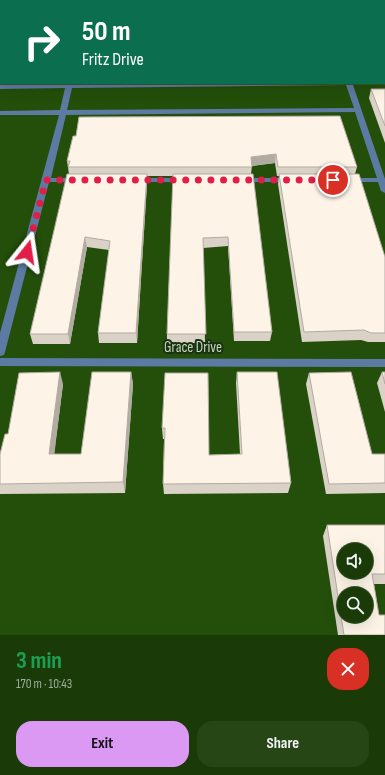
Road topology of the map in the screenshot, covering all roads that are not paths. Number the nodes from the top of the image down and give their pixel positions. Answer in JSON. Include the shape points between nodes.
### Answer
{"nodes":[{"id":1,"x":143,"y":84,"type":"edge"},
{"id":2,"x":301,"y":84,"type":"edge"},
{"id":3,"x":349,"y":84,"type":"edge"},
{"id":4,"x":0,"y":87,"type":"edge"},
{"id":5,"x":69,"y":87,"type":"junction"},
{"id":6,"x":356,"y":110,"type":"junction"},
{"id":7,"x":64,"y":112,"type":"junction"},
{"id":8,"x":0,"y":113,"type":"edge"},
{"id":9,"x":46,"y":180,"type":"junction"},
{"id":10,"x":86,"y":180,"type":"edge"},
{"id":11,"x":126,"y":180,"type":"edge"},
{"id":12,"x":198,"y":180,"type":"edge"},
{"id":13,"x":230,"y":180,"type":"edge"},
{"id":14,"x":301,"y":180,"type":"edge"},
{"id":15,"x":341,"y":180,"type":"edge"},
{"id":16,"x":381,"y":180,"type":"junction"},
{"id":17,"x":385,"y":191,"type":"edge"},
{"id":18,"x":0,"y":352,"type":"edge"},
{"id":19,"x":0,"y":362,"type":"edge"},
{"id":20,"x":385,"y":363,"type":"edge"}],
"edges":[{"from":1,"to":2,"type":"street"},
{"from":1,"to":5,"type":"street"},
{"from":2,"to":3,"type":"street"},
{"from":3,"to":6,"type":"street"},
{"from":4,"to":5,"type":"street"},
{"from":5,"to":7,"type":"street"},
{"from":6,"to":7,"type":"street"},
{"from":6,"to":16,"type":"street"},
{"from":7,"to":8,"type":"street"},
{"from":7,"to":9,"type":"street"},
{"from":9,"to":10,"type":"street"},
{"from":9,"to":18,"type":"street"},
{"from":11,"to":12,"type":"street"},
{"from":13,"to":14,"type":"street"},
{"from":15,"to":16,"type":"street"},
{"from":16,"to":17,"type":"street"},
{"from":19,"to":20,"type":"street","name":"Grace Drive"}]}
